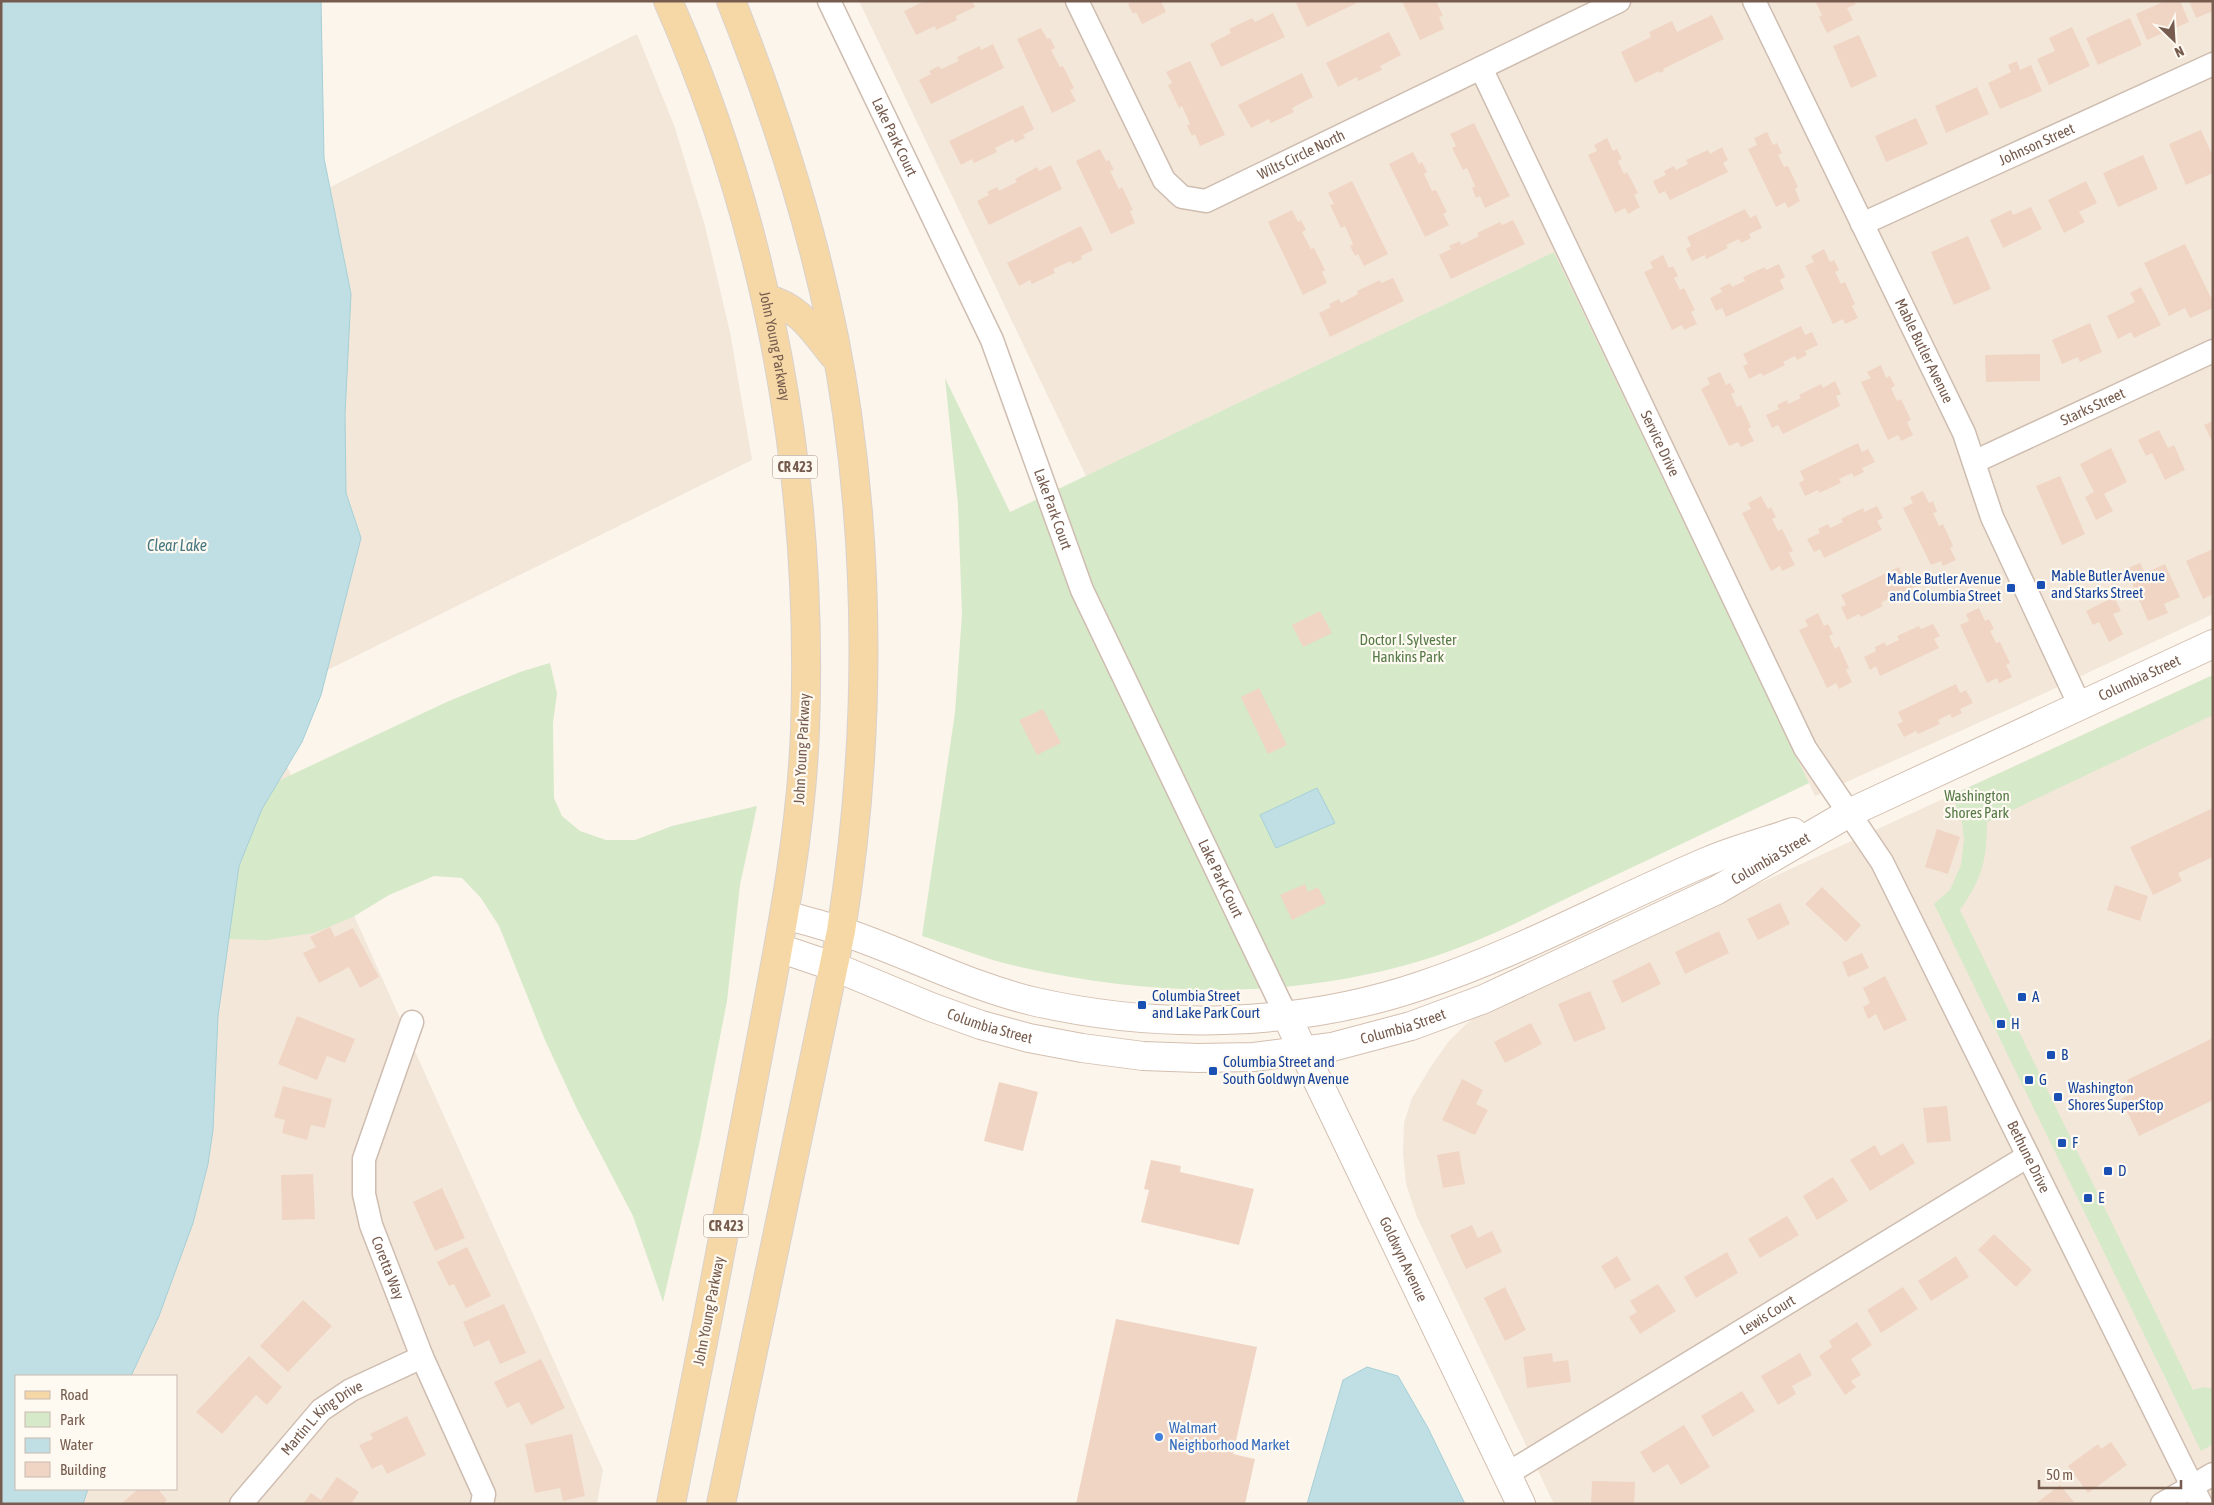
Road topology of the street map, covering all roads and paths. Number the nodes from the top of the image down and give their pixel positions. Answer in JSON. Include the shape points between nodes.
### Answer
{"nodes":[{"id":1,"x":668,"y":1,"type":"edge"},
{"id":2,"x":731,"y":1,"type":"edge"},
{"id":3,"x":829,"y":1,"type":"edge"},
{"id":4,"x":1077,"y":1,"type":"edge"},
{"id":5,"x":1619,"y":1,"type":"edge"},
{"id":6,"x":1754,"y":1,"type":"edge"},
{"id":7,"x":2213,"y":64,"type":"edge"},
{"id":8,"x":1481,"y":68,"type":"junction"},
{"id":9,"x":1862,"y":224,"type":"junction"},
{"id":10,"x":767,"y":299,"type":"junction"},
{"id":11,"x":2213,"y":352,"type":"edge"},
{"id":12,"x":837,"y":360,"type":"junction"},
{"id":13,"x":1974,"y":462,"type":"junction"},
{"id":14,"x":2213,"y":644,"type":"edge"},
{"id":15,"x":2080,"y":706,"type":"junction"},
{"id":16,"x":1849,"y":813,"type":"junction"},
{"id":17,"x":785,"y":915,"type":"junction"},
{"id":18,"x":841,"y":931,"type":"junction"},
{"id":19,"x":779,"y":948,"type":"junction"},
{"id":20,"x":835,"y":967,"type":"junction"},
{"id":21,"x":1286,"y":1015,"type":"junction"},
{"id":22,"x":412,"y":1022,"type":"dead end"},
{"id":23,"x":1303,"y":1052,"type":"junction"},
{"id":24,"x":2028,"y":1156,"type":"junction"},
{"id":25,"x":422,"y":1357,"type":"junction"},
{"id":26,"x":1507,"y":1474,"type":"junction"},
{"id":27,"x":2213,"y":1474,"type":"edge"},
{"id":28,"x":2196,"y":1494,"type":"edge"},
{"id":29,"x":241,"y":1504,"type":"edge"},
{"id":30,"x":482,"y":1504,"type":"edge"},
{"id":31,"x":671,"y":1504,"type":"edge"},
{"id":32,"x":722,"y":1504,"type":"edge"},
{"id":33,"x":1521,"y":1504,"type":"edge"},
{"id":34,"x":2162,"y":1504,"type":"edge"}],
"edges":[{"from":1,"to":10,"type":"main road","name":"John Young Parkway","number":"CR 423","via":[[705,90],[726,152]]},
{"from":2,"to":12,"type":"main road","via":[[776,120],[798,190]]},
{"from":3,"to":21,"type":"street","name":"Lake Park Court","via":[[992,340],[1082,590]]},
{"from":4,"to":8,"type":"street","name":"Wilts Circle North","via":[[1164,180],[1182,197],[1190,199],[1206,201]]},
{"from":5,"to":8,"type":"street","name":"Wilts Circle North"},
{"from":6,"to":9,"type":"street","name":"Mable Butler Avenue"},
{"from":7,"to":9,"type":"street","name":"Johnson Street"},
{"from":8,"to":16,"type":"street","name":"Service Drive","via":[[1805,748]]},
{"from":9,"to":13,"type":"street","name":"Mable Butler Avenue","via":[[1964,433]]},
{"from":10,"to":12,"type":"main road","via":[[780,302],[806,321]]},
{"from":10,"to":17,"type":"main road","name":"John Young Parkway","number":"CR 423","via":[[796,473],[804,562],[805,732],[800,808]]},
{"from":11,"to":13,"type":"street","name":"Starks Street"},
{"from":12,"to":18,"type":"main road","via":[[855,477],[863,616],[861,742],[850,875]]},
{"from":13,"to":15,"type":"street","name":"Mable Butler Avenue","via":[[1992,517]]},
{"from":14,"to":15,"type":"street","name":"Columbia Street"},
{"from":15,"to":16,"type":"street","name":"Columbia Street"},
{"from":16,"to":21,"type":"street","name":"Columbia Street","via":[[1710,860],[1487,961],[1417,988],[1372,1000]]},
{"from":16,"to":23,"type":"street","name":"Columbia Street","via":[[1717,890],[1484,999],[1403,1029]]},
{"from":16,"to":24,"type":"street","name":"Bethune Drive","via":[[1882,862]]},
{"from":17,"to":18,"type":"street","name":"Columbia Street"},
{"from":17,"to":19,"type":"main road","name":"John Young Parkway","number":"CR 423"},
{"from":18,"to":20,"type":"main road"},
{"from":18,"to":21,"type":"street","name":"Columbia Street","via":[[981,985],[1072,1009],[1162,1019],[1242,1019]]},
{"from":19,"to":20,"type":"street","name":"Columbia Street"},
{"from":19,"to":31,"type":"main road","name":"John Young Parkway","number":"CR 423"},
{"from":20,"to":23,"type":"street","name":"Columbia Street","via":[[981,1025],[1082,1048],[1143,1056],[1198,1058]]},
{"from":20,"to":32,"type":"main road"},
{"from":21,"to":23,"type":"street","name":"Goldwyn Avenue"},
{"from":22,"to":25,"type":"street","name":"Coretta Way","via":[[364,1159],[364,1194],[370,1225]]},
{"from":23,"to":26,"type":"street","name":"Goldwyn Avenue"},
{"from":24,"to":26,"type":"street","name":"Lewis Court"},
{"from":24,"to":28,"type":"street","name":"Bethune Drive"},
{"from":25,"to":29,"type":"street","name":"Martin L. King Drive","via":[[351,1390],[321,1410]]},
{"from":25,"to":30,"type":"street","name":"Coretta Way","via":[[484,1494]]},
{"from":26,"to":33,"type":"street","name":"Goldwyn Avenue"},
{"from":27,"to":28,"type":"street"},
{"from":28,"to":34,"type":"street"}]}
